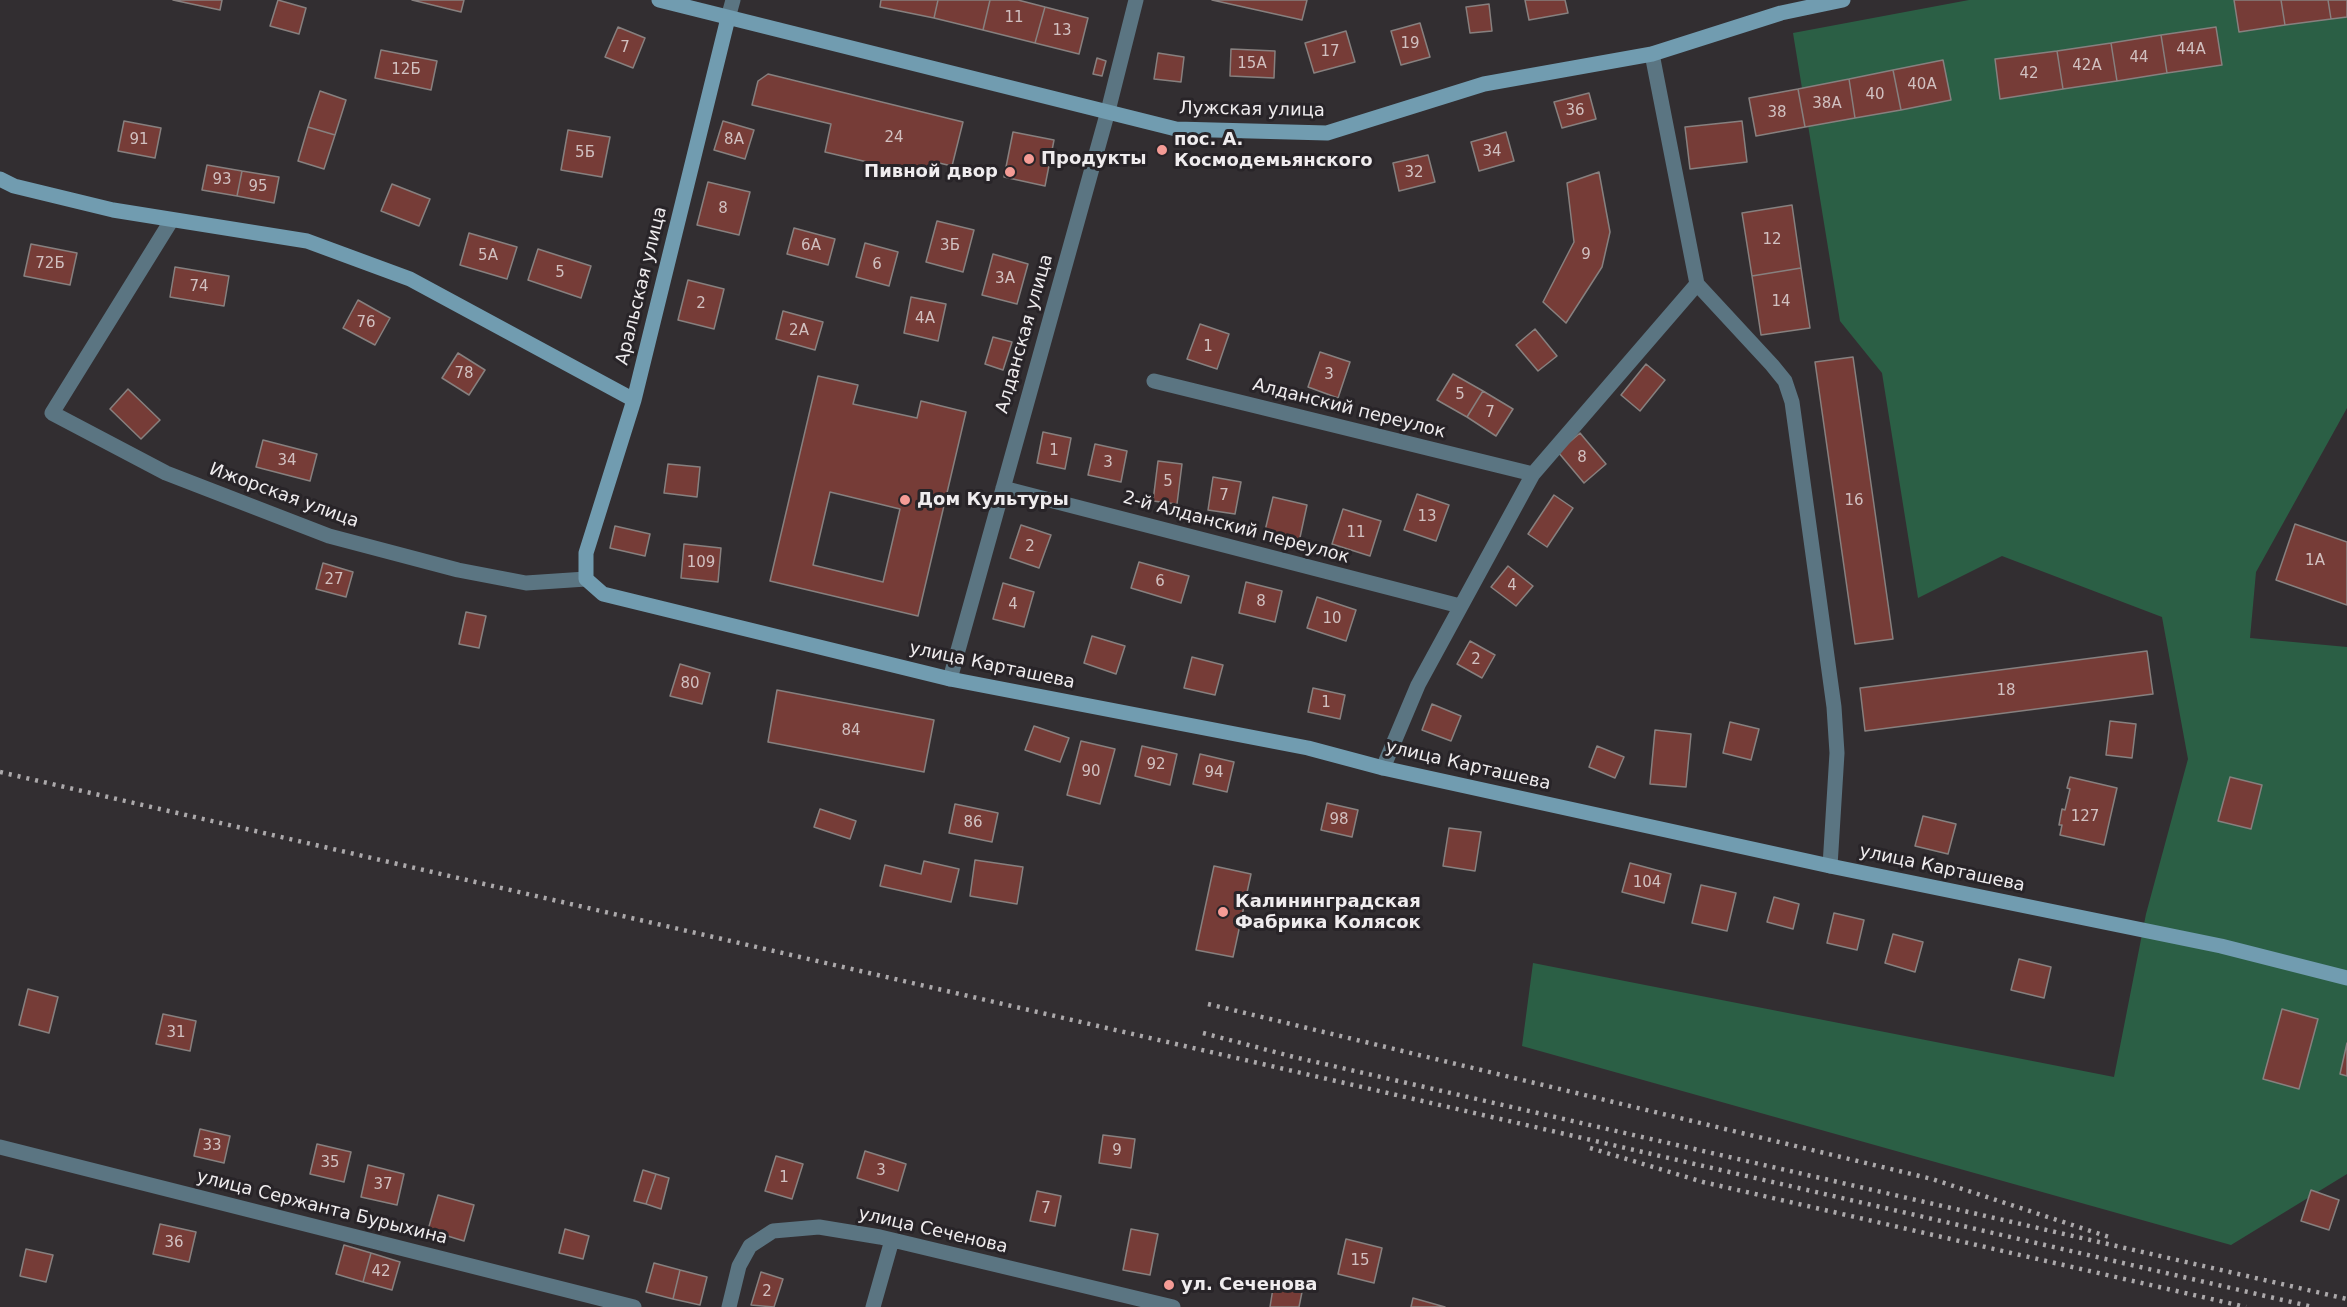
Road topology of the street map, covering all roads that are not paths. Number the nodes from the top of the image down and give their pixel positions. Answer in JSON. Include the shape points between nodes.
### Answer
{"nodes":[{"id":1,"x":659,"y":0,"type":"edge"},
{"id":2,"x":733,"y":0,"type":"edge"},
{"id":3,"x":1136,"y":0,"type":"edge"},
{"id":4,"x":1843,"y":0,"type":"edge"},
{"id":5,"x":728,"y":18,"type":"junction"},
{"id":6,"x":1652,"y":54,"type":"junction"},
{"id":7,"x":1108,"y":111,"type":"junction"},
{"id":8,"x":0,"y":179,"type":"edge"},
{"id":9,"x":171,"y":221,"type":"junction"},
{"id":10,"x":1697,"y":284,"type":"junction"},
{"id":11,"x":1154,"y":381,"type":"dead end"},
{"id":12,"x":634,"y":400,"type":"junction"},
{"id":13,"x":1533,"y":474,"type":"junction"},
{"id":14,"x":1003,"y":488,"type":"junction"},
{"id":15,"x":586,"y":579,"type":"junction"},
{"id":16,"x":1460,"y":606,"type":"junction"},
{"id":17,"x":950,"y":679,"type":"junction"},
{"id":18,"x":1383,"y":768,"type":"junction"},
{"id":19,"x":1830,"y":866,"type":"junction"},
{"id":20,"x":2347,"y":978,"type":"edge"},
{"id":21,"x":0,"y":1147,"type":"edge"},
{"id":22,"x":892,"y":1240,"type":"junction"},
{"id":23,"x":634,"y":1307,"type":"edge"},
{"id":24,"x":729,"y":1307,"type":"edge"},
{"id":25,"x":873,"y":1307,"type":"edge"},
{"id":26,"x":1173,"y":1307,"type":"edge"}],
"edges":[{"from":1,"to":5,"type":"main road","name":"Лужская улица"},
{"from":2,"to":5,"type":"street","name":"Аральская улица"},
{"from":3,"to":7,"type":"street","name":"Алданская улица"},
{"from":4,"to":6,"type":"main road","name":"Лужская улица","via":[[1781,13]]},
{"from":5,"to":7,"type":"main road","name":"Лужская улица"},
{"from":5,"to":12,"type":"main road","name":"Аральская улица"},
{"from":6,"to":7,"type":"main road","name":"Лужская улица","via":[[1484,84],[1327,133],[1176,129]]},
{"from":6,"to":10,"type":"street"},
{"from":7,"to":14,"type":"street","name":"Алданская улица"},
{"from":8,"to":9,"type":"main road","via":[[14,186]]},
{"from":9,"to":12,"type":"main road","via":[[307,241],[410,279]]},
{"from":9,"to":15,"type":"street","name":"Ижорская улица","via":[[52,412],[166,473],[329,536],[458,570],[526,583]]},
{"from":10,"to":13,"type":"street"},
{"from":10,"to":19,"type":"street","via":[[1772,364],[1785,381],[1792,402],[1834,707],[1837,753]]},
{"from":11,"to":13,"type":"street","name":"Алданский переулок"},
{"from":12,"to":15,"type":"main road","name":"Аральская улица","via":[[586,553]]},
{"from":13,"to":16,"type":"street"},
{"from":14,"to":16,"type":"street","name":"2-й Алданский переулок"},
{"from":14,"to":17,"type":"street","name":"Алданская улица"},
{"from":15,"to":17,"type":"main road","name":"улица Карташева","via":[[603,594]]},
{"from":16,"to":18,"type":"street","via":[[1418,685]]},
{"from":17,"to":18,"type":"main road","name":"улица Карташева","via":[[1308,748]]},
{"from":18,"to":19,"type":"main road","name":"улица Карташева"},
{"from":19,"to":20,"type":"main road","name":"улица Карташева","via":[[2221,946]]},
{"from":21,"to":23,"type":"street","name":"улица Сержанта Бурыхина"},
{"from":22,"to":24,"type":"street","name":"улица Сеченова","via":[[819,1227],[773,1231],[750,1246]]},
{"from":22,"to":25,"type":"street"},
{"from":22,"to":26,"type":"street","name":"улица Сеченова"}]}
